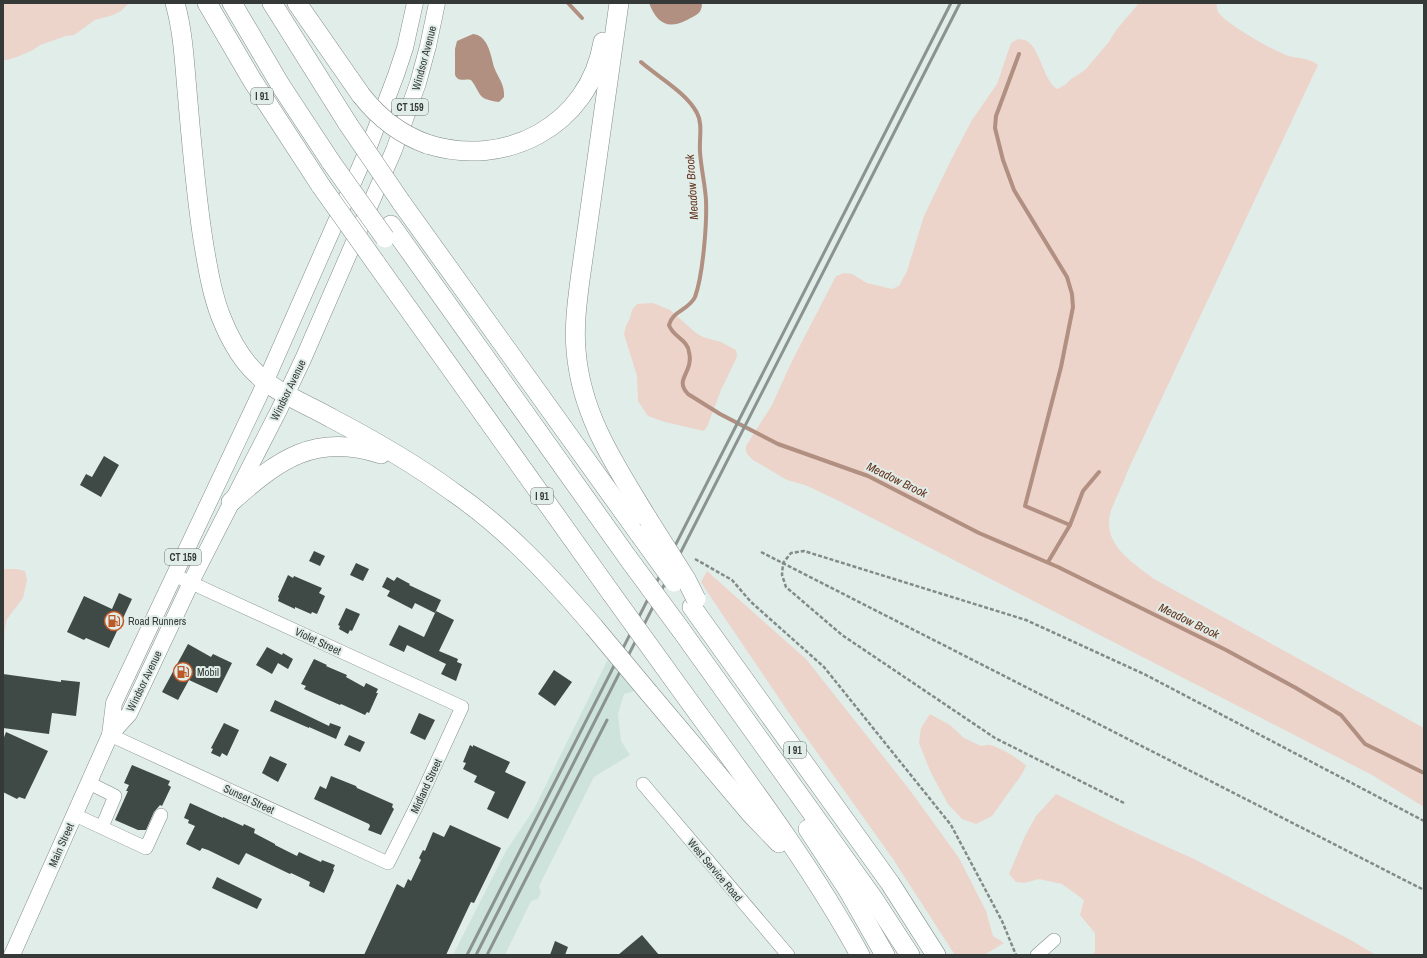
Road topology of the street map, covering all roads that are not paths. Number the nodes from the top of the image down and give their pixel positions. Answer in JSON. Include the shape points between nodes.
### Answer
{"nodes":[{"id":1,"x":175,"y":3,"type":"edge"},
{"id":2,"x":207,"y":3,"type":"edge"},
{"id":3,"x":232,"y":3,"type":"edge"},
{"id":4,"x":246,"y":3,"type":"edge"},
{"id":5,"x":272,"y":3,"type":"edge"},
{"id":6,"x":297,"y":3,"type":"edge"},
{"id":7,"x":415,"y":3,"type":"edge"},
{"id":8,"x":436,"y":3,"type":"edge"},
{"id":9,"x":609,"y":3,"type":"edge"},
{"id":10,"x":619,"y":3,"type":"edge"},
{"id":11,"x":334,"y":155,"type":"junction"},
{"id":12,"x":265,"y":381,"type":"junction"},
{"id":13,"x":286,"y":394,"type":"junction"},
{"id":14,"x":418,"y":468,"type":"junction"},
{"id":15,"x":212,"y":494,"type":"junction"},
{"id":16,"x":231,"y":502,"type":"junction"},
{"id":17,"x":644,"y":527,"type":"junction"},
{"id":18,"x":174,"y":575,"type":"junction"},
{"id":19,"x":190,"y":583,"type":"junction"},
{"id":20,"x":157,"y":612,"type":"junction"},
{"id":21,"x":173,"y":619,"type":"junction"},
{"id":22,"x":677,"y":636,"type":"junction"},
{"id":23,"x":462,"y":708,"type":"joint"},
{"id":24,"x":110,"y":735,"type":"junction"},
{"id":25,"x":89,"y":783,"type":"junction"},
{"id":26,"x":643,"y":784,"type":"dead end"},
{"id":27,"x":74,"y":815,"type":"junction"},
{"id":28,"x":161,"y":815,"type":"dead end"},
{"id":29,"x":102,"y":827,"type":"junction"},
{"id":30,"x":388,"y":863,"type":"joint"},
{"id":31,"x":808,"y":869,"type":"junction"},
{"id":32,"x":1054,"y":940,"type":"dead end"},
{"id":33,"x":12,"y":955,"type":"edge"},
{"id":34,"x":788,"y":955,"type":"edge"},
{"id":35,"x":860,"y":955,"type":"edge"},
{"id":36,"x":885,"y":955,"type":"edge"},
{"id":37,"x":910,"y":955,"type":"edge"},
{"id":38,"x":936,"y":955,"type":"edge"},
{"id":39,"x":1037,"y":955,"type":"edge"}],
"edges":[{"from":1,"to":12,"type":"highway","via":[[182,41],[201,225],[213,293],[232,340],[248,365]]},
{"from":2,"to":31,"type":"highway","number":"I 91","bridge":true,"via":[[256,86],[321,186]]},
{"from":3,"to":11,"type":"highway","via":[[282,86]]},
{"from":4,"to":11,"type":"highway"},
{"from":5,"to":17,"type":"highway","number":"I 91","bridge":true,"via":[[348,124],[401,202]]},
{"from":6,"to":9,"type":"highway","bridge":true,"via":[[361,95],[379,116],[391,126],[427,144],[473,152],[496,150],[528,140],[555,124],[567,113],[594,74],[602,48]]},
{"from":7,"to":12,"type":"main road","name":"Windsor Avenue","number":"CT 159","via":[[400,63],[370,144]]},
{"from":8,"to":13,"type":"main road","name":"Windsor Avenue","number":"CT 159","via":[[418,83],[394,150]]},
{"from":10,"to":17,"type":"highway","via":[[576,308],[576,347],[581,383],[595,427]]},
{"from":11,"to":22,"type":"highway","bridge":true},
{"from":12,"to":13,"type":"highway"},
{"from":12,"to":15,"type":"main road","name":"Windsor Avenue","number":"CT 159"},
{"from":13,"to":14,"type":"highway"},
{"from":13,"to":16,"type":"main road","name":"Windsor Avenue","number":"CT 159"},
{"from":14,"to":16,"type":"highway","via":[[360,448],[320,448],[300,452],[280,463]]},
{"from":14,"to":31,"type":"highway","bridge":true,"via":[[465,500],[511,539],[550,578],[762,826]]},
{"from":15,"to":16,"type":"main road"},
{"from":15,"to":18,"type":"main road","name":"Windsor Avenue","number":"CT 159"},
{"from":16,"to":19,"type":"main road","name":"Windsor Avenue","number":"CT 159"},
{"from":17,"to":38,"type":"highway","number":"I 91","bridge":true,"via":[[713,636],[890,883]]},
{"from":18,"to":19,"type":"street","name":"Violet Street"},
{"from":18,"to":20,"type":"main road","name":"Windsor Avenue","number":"CT 159"},
{"from":19,"to":21,"type":"main road","name":"Windsor Avenue","number":"CT 159"},
{"from":19,"to":23,"type":"street","name":"Violet Street"},
{"from":20,"to":21,"type":"main road"},
{"from":20,"to":24,"type":"main road","name":"Windsor Avenue","number":"CT 159","via":[[114,704]]},
{"from":21,"to":24,"type":"main road","name":"Windsor Avenue","number":"CT 159","via":[[129,714]]},
{"from":22,"to":36,"type":"highway","via":[[817,842]]},
{"from":22,"to":37,"type":"highway","via":[[873,898]]},
{"from":23,"to":30,"type":"street","name":"Midland Street"},
{"from":24,"to":25,"type":"main road","name":"Main Street","number":"CT 159"},
{"from":24,"to":30,"type":"street","name":"Sunset Street"},
{"from":25,"to":27,"type":"main road","name":"Main Street","number":"CT 159"},
{"from":25,"to":29,"type":"street","via":[[115,796]]},
{"from":26,"to":34,"type":"street","name":"West Service Road"},
{"from":27,"to":29,"type":"street"},
{"from":27,"to":33,"type":"main road","name":"Main Street","number":"CT 159"},
{"from":28,"to":29,"type":"street","via":[[146,848]]},
{"from":31,"to":35,"type":"highway","number":"I 91"},
{"from":32,"to":39,"type":"street"}]}
